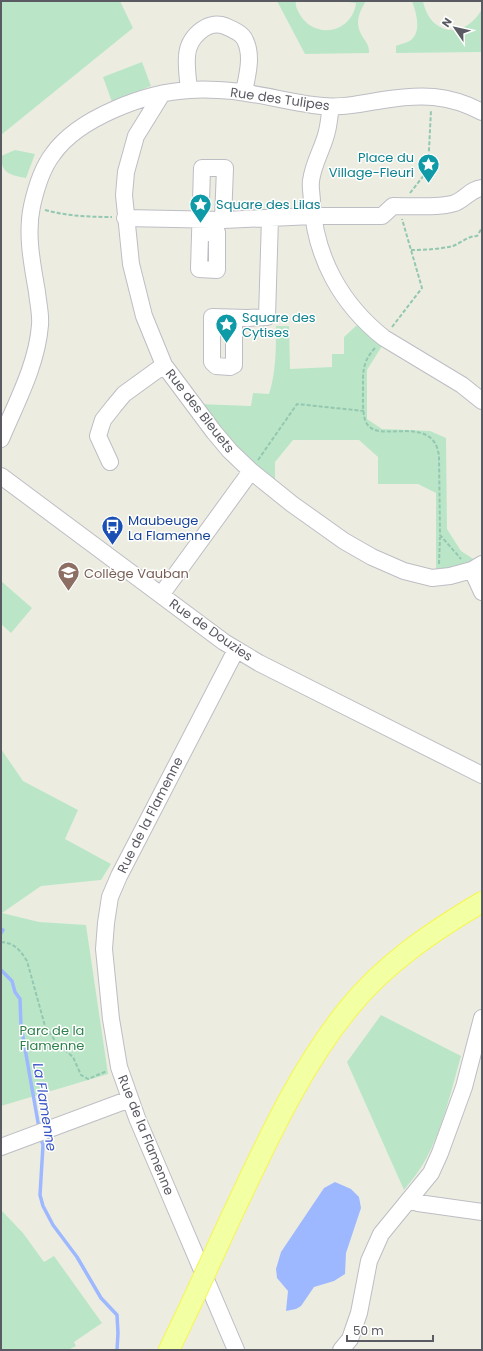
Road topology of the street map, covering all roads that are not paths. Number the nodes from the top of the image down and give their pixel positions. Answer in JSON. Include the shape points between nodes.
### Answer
{"nodes":[{"id":1,"x":189,"y":90,"type":"junction"},
{"id":2,"x":244,"y":92,"type":"junction"},
{"id":3,"x":162,"y":94,"type":"junction"},
{"id":4,"x":331,"y":108,"type":"junction"},
{"id":5,"x":482,"y":112,"type":"edge"},
{"id":6,"x":482,"y":188,"type":"edge"},
{"id":7,"x":313,"y":216,"type":"junction"},
{"id":8,"x":125,"y":218,"type":"junction"},
{"id":9,"x":270,"y":218,"type":"junction"},
{"id":10,"x":223,"y":220,"type":"junction"},
{"id":11,"x":201,"y":226,"type":"junction"},
{"id":12,"x":234,"y":318,"type":"dead end"},
{"id":13,"x":164,"y":365,"type":"junction"},
{"id":14,"x":482,"y":396,"type":"edge"},
{"id":15,"x":1,"y":439,"type":"edge"},
{"id":16,"x":110,"y":462,"type":"dead end"},
{"id":17,"x":251,"y":471,"type":"junction"},
{"id":18,"x":1,"y":476,"type":"edge"},
{"id":19,"x":477,"y":567,"type":"edge"},
{"id":20,"x":482,"y":592,"type":"edge"},
{"id":21,"x":161,"y":595,"type":"junction"},
{"id":22,"x":236,"y":650,"type":"junction"},
{"id":23,"x":482,"y":775,"type":"edge"},
{"id":24,"x":482,"y":902,"type":"edge"},
{"id":25,"x":482,"y":1018,"type":"edge"},
{"id":26,"x":475,"y":1074,"type":"edge"},
{"id":27,"x":130,"y":1099,"type":"junction"},
{"id":28,"x":1,"y":1147,"type":"edge"},
{"id":29,"x":410,"y":1200,"type":"junction"},
{"id":30,"x":482,"y":1212,"type":"edge"},
{"id":31,"x":168,"y":1350,"type":"edge"},
{"id":32,"x":236,"y":1350,"type":"edge"},
{"id":33,"x":342,"y":1350,"type":"edge"}],
"edges":[{"from":1,"to":2,"type":"street","name":"Rue des Tulipes"},
{"from":1,"to":2,"type":"street","via":[[187,55],[190,46],[198,33],[208,26],[220,24],[234,30],[245,39],[249,60]]},
{"from":1,"to":3,"type":"street","name":"Rue des Tulipes"},
{"from":2,"to":4,"type":"street","name":"Rue des Tulipes"},
{"from":3,"to":8,"type":"street","name":"Rue des Bleuets","via":[[136,136],[131,151],[126,172]]},
{"from":3,"to":15,"type":"street","name":"Rue des Tulipes","via":[[143,98],[90,122],[53,153],[41,174],[32,206],[29,236],[40,324],[31,366]]},
{"from":4,"to":5,"type":"street","name":"Rue des Tulipes","via":[[419,96],[450,99]]},
{"from":4,"to":7,"type":"street","via":[[326,135],[311,181]]},
{"from":6,"to":7,"type":"street","via":[[475,189],[456,203],[438,206],[393,206],[382,216]]},
{"from":7,"to":9,"type":"street"},
{"from":7,"to":14,"type":"street","via":[[320,247],[329,270],[344,297],[362,318],[384,338]]},
{"from":8,"to":11,"type":"street"},
{"from":8,"to":13,"type":"street","name":"Rue des Bleuets","via":[[131,264],[144,316]]},
{"from":9,"to":10,"type":"street"},
{"from":9,"to":12,"type":"street","via":[[267,316]]},
{"from":10,"to":11,"type":"street"},
{"from":10,"to":11,"type":"street","via":[[225,168],[202,168]]},
{"from":13,"to":16,"type":"street","via":[[124,394],[103,420],[98,436]]},
{"from":13,"to":17,"type":"street","name":"Rue des Bleuets","via":[[214,432]]},
{"from":17,"to":19,"type":"street","name":"Rue des Bleuets","via":[[322,526],[372,557],[404,571],[432,578]]},
{"from":17,"to":21,"type":"street"},
{"from":18,"to":21,"type":"street","name":"Rue de Douzies"},
{"from":19,"to":20,"type":"street"},
{"from":21,"to":22,"type":"street","name":"Rue de Douzies"},
{"from":22,"to":23,"type":"street","name":"Rue de Douzies"},
{"from":22,"to":27,"type":"street","name":"Rue de la Flamenne","via":[[134,844],[110,897],[104,949],[119,1067]]},
{"from":24,"to":31,"type":"main road","bridge":true,"via":[[410,949],[348,1008],[320,1046],[286,1104]]},
{"from":25,"to":26,"type":"street"},
{"from":26,"to":29,"type":"street","via":[[431,1173]]},
{"from":27,"to":28,"type":"street"},
{"from":27,"to":32,"type":"street","name":"Rue de la Flamenne"},
{"from":29,"to":30,"type":"street"},
{"from":29,"to":33,"type":"street","via":[[381,1234],[369,1261],[350,1338]]}]}
